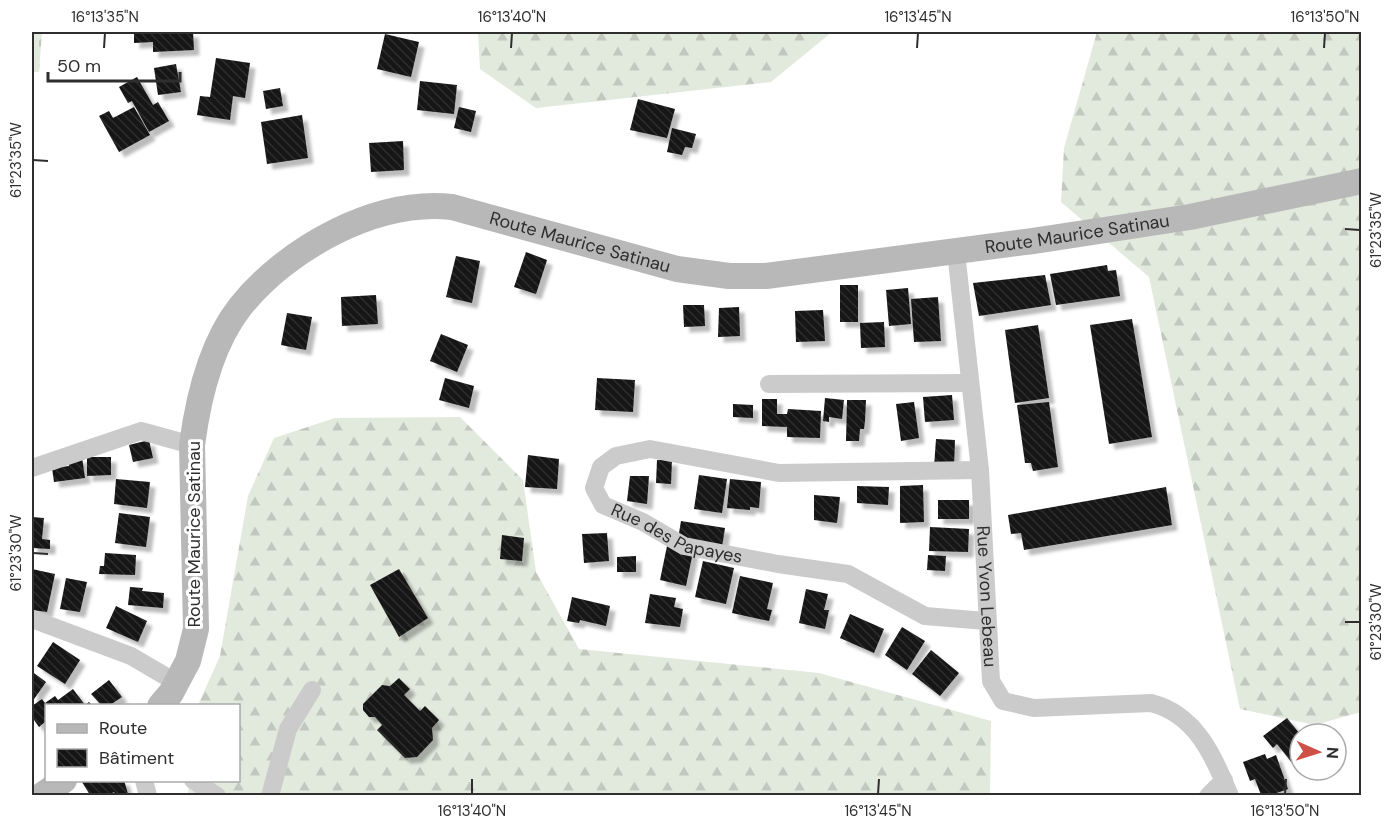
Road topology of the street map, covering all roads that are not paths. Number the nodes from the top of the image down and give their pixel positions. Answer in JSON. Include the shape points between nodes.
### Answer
{"nodes":[{"id":1,"x":1362,"y":181,"type":"edge"},
{"id":2,"x":956,"y":252,"type":"junction"},
{"id":3,"x":970,"y":383,"type":"junction"},
{"id":4,"x":769,"y":384,"type":"dead end"},
{"id":5,"x":192,"y":445,"type":"junction"},
{"id":6,"x":32,"y":468,"type":"edge"},
{"id":7,"x":980,"y":470,"type":"junction"},
{"id":8,"x":32,"y":620,"type":"edge"},
{"id":9,"x":986,"y":621,"type":"junction"},
{"id":10,"x":177,"y":682,"type":"junction"},
{"id":11,"x":312,"y":690,"type":"dead end"},
{"id":12,"x":161,"y":704,"type":"edge"},
{"id":13,"x":61,"y":782,"type":"edge"},
{"id":14,"x":196,"y":782,"type":"edge"},
{"id":15,"x":1227,"y":788,"type":"edge"},
{"id":16,"x":41,"y":795,"type":"edge"},
{"id":17,"x":217,"y":795,"type":"edge"},
{"id":18,"x":270,"y":795,"type":"edge"},
{"id":19,"x":1208,"y":795,"type":"edge"}],
"edges":[{"from":1,"to":2,"type":"main road","name":"Route Maurice Satinau","via":[[1190,217]]},
{"from":2,"to":3,"type":"street","name":"Rue Yvon Lebeau"},
{"from":2,"to":5,"type":"main road","name":"Route Maurice Satinau","via":[[766,276],[729,276],[677,270],[452,207],[402,207],[374,215],[315,244],[264,283],[239,308],[214,354]]},
{"from":3,"to":4,"type":"street"},
{"from":3,"to":7,"type":"street","name":"Rue Yvon Lebeau"},
{"from":5,"to":6,"type":"street","via":[[141,431]]},
{"from":5,"to":10,"type":"main road","name":"Route Maurice Satinau","via":[[196,629],[188,661]]},
{"from":7,"to":9,"type":"street","name":"Rue Yvon Lebeau"},
{"from":7,"to":9,"type":"street","name":"Rue des Papayes","via":[[779,473],[650,448],[616,456],[601,467],[594,488],[603,505],[684,546],[848,574],[925,616]]},
{"from":8,"to":10,"type":"street","via":[[131,656]]},
{"from":9,"to":15,"type":"street","name":"Rue Yvon Lebeau","via":[[991,681],[1003,701],[1034,708],[1151,703],[1164,706],[1199,734],[1212,752]]},
{"from":10,"to":12,"type":"main road","name":"Route Maurice Satinau"},
{"from":11,"to":18,"type":"street","via":[[288,729]]},
{"from":13,"to":16,"type":"main road"},
{"from":14,"to":17,"type":"street"},
{"from":15,"to":19,"type":"street"}]}
